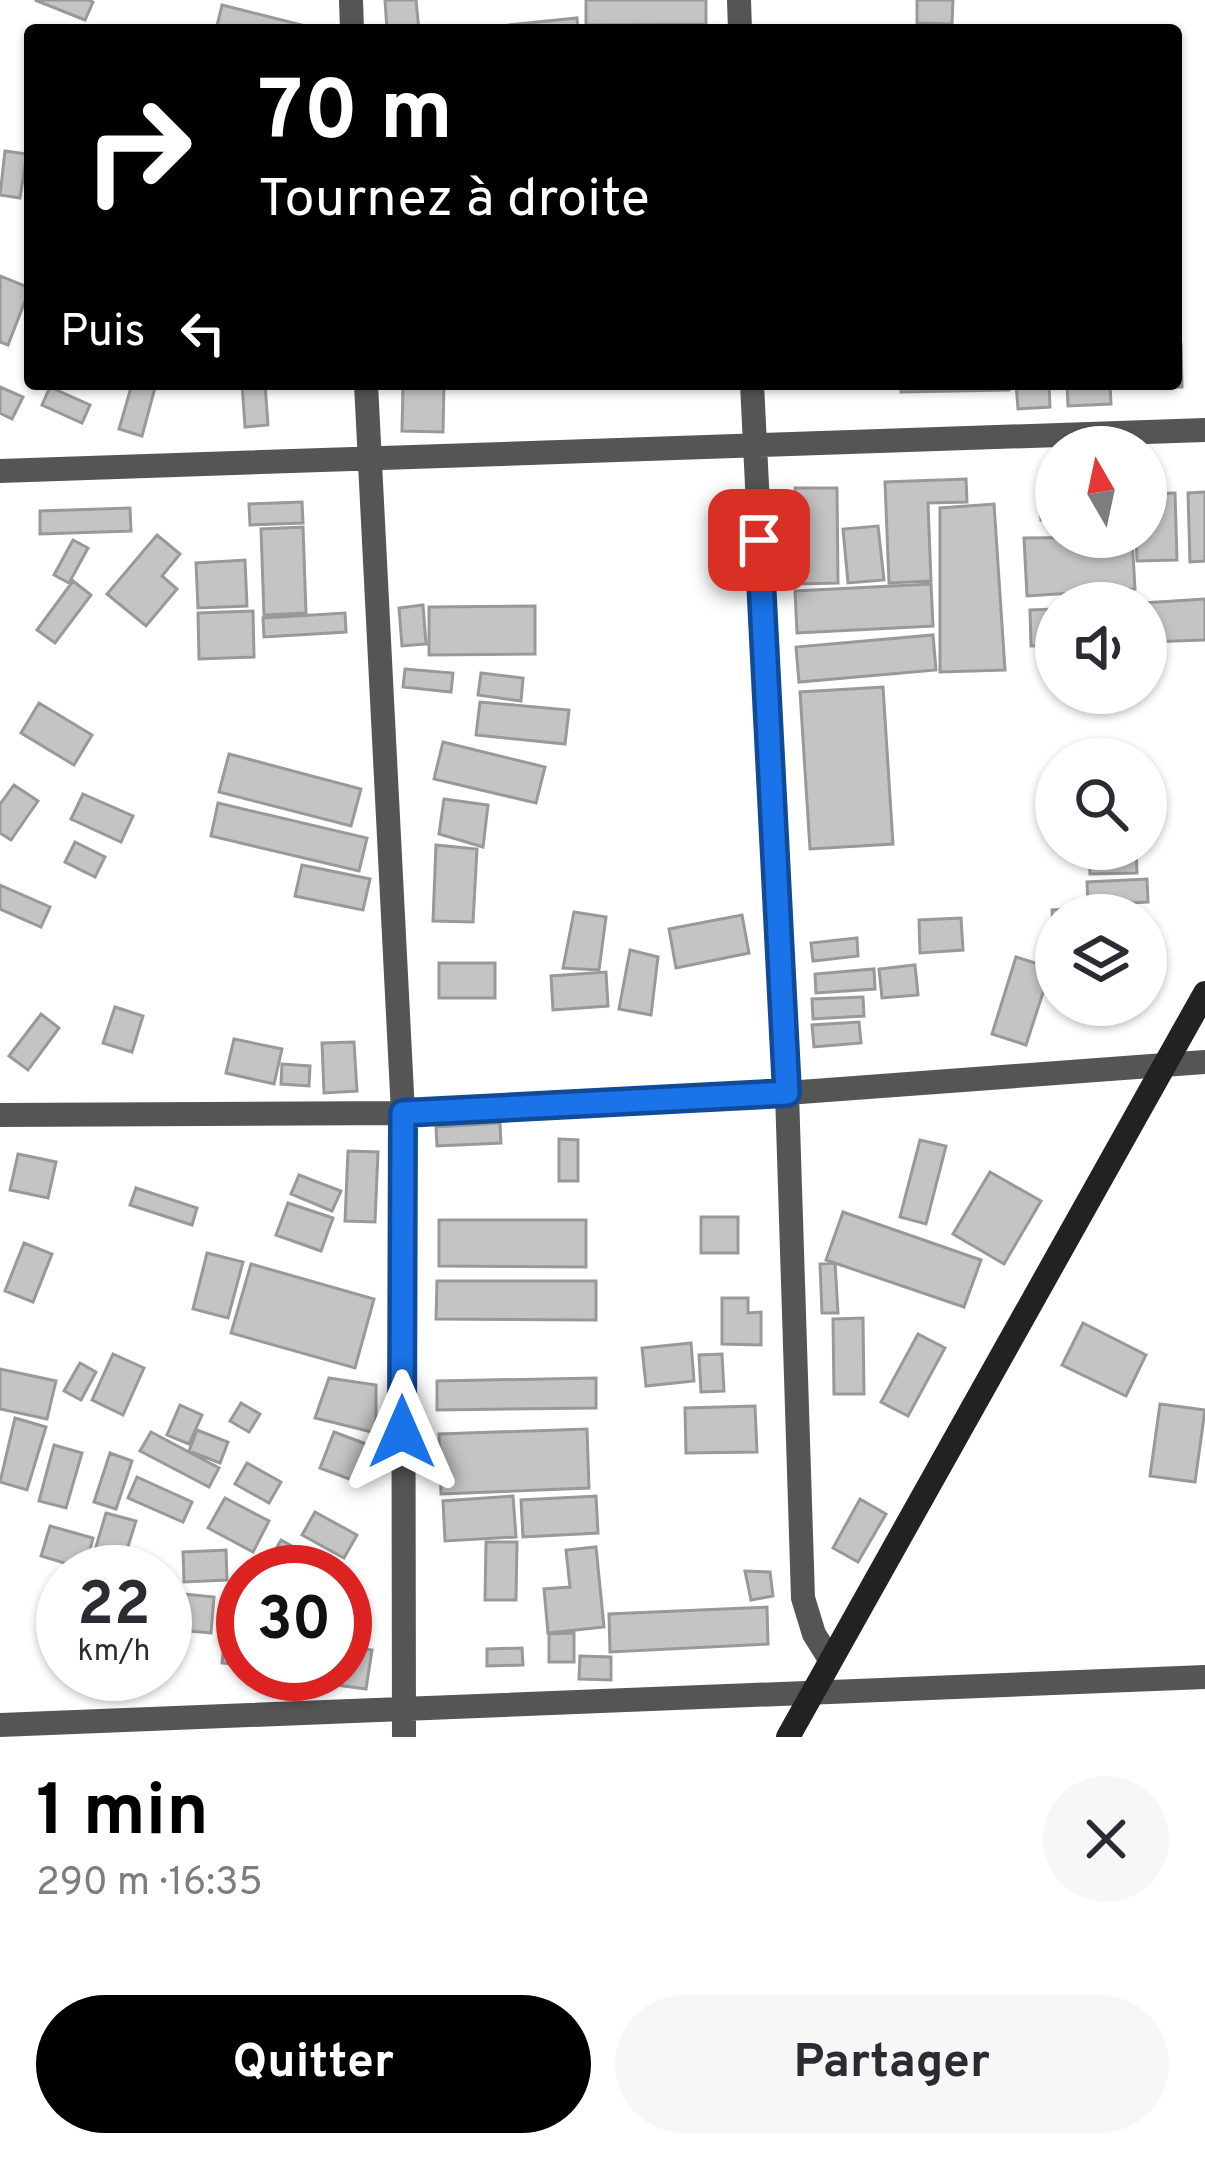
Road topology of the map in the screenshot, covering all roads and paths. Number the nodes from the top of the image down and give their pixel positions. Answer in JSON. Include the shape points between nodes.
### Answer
{"nodes":[{"id":1,"x":366,"y":390,"type":"edge"},
{"id":2,"x":752,"y":390,"type":"edge"},
{"id":3,"x":1205,"y":430,"type":"edge"},
{"id":4,"x":754,"y":448,"type":"junction"},
{"id":5,"x":368,"y":462,"type":"junction"},
{"id":6,"x":0,"y":471,"type":"edge"},
{"id":7,"x":1205,"y":993,"type":"edge"},
{"id":8,"x":1169,"y":1062,"type":"junction"},
{"id":9,"x":1205,"y":1062,"type":"edge"},
{"id":10,"x":787,"y":1093,"type":"junction"},
{"id":11,"x":403,"y":1113,"type":"junction"},
{"id":12,"x":0,"y":1115,"type":"edge"},
{"id":13,"x":829,"y":1658,"type":"junction"},
{"id":14,"x":1205,"y":1677,"type":"edge"},
{"id":15,"x":813,"y":1690,"type":"junction"},
{"id":16,"x":402,"y":1706,"type":"junction"},
{"id":17,"x":0,"y":1726,"type":"edge"},
{"id":18,"x":791,"y":1734,"type":"edge"},
{"id":19,"x":404,"y":1737,"type":"edge"}],
"edges":[{"from":1,"to":5,"type":"street"},
{"from":2,"to":4,"type":"street"},
{"from":3,"to":4,"type":"street"},
{"from":4,"to":5,"type":"street"},
{"from":4,"to":10,"type":"street"},
{"from":5,"to":6,"type":"street"},
{"from":5,"to":11,"type":"street"},
{"from":7,"to":8,"type":"main road"},
{"from":8,"to":9,"type":"street"},
{"from":8,"to":10,"type":"street"},
{"from":8,"to":13,"type":"main road"},
{"from":10,"to":11,"type":"street"},
{"from":10,"to":13,"type":"street","via":[[803,1598]]},
{"from":11,"to":12,"type":"street"},
{"from":11,"to":16,"type":"street"},
{"from":13,"to":15,"type":"main road"},
{"from":14,"to":15,"type":"street"},
{"from":15,"to":16,"type":"street"},
{"from":15,"to":18,"type":"main road"},
{"from":16,"to":17,"type":"street"},
{"from":16,"to":19,"type":"street"}]}
